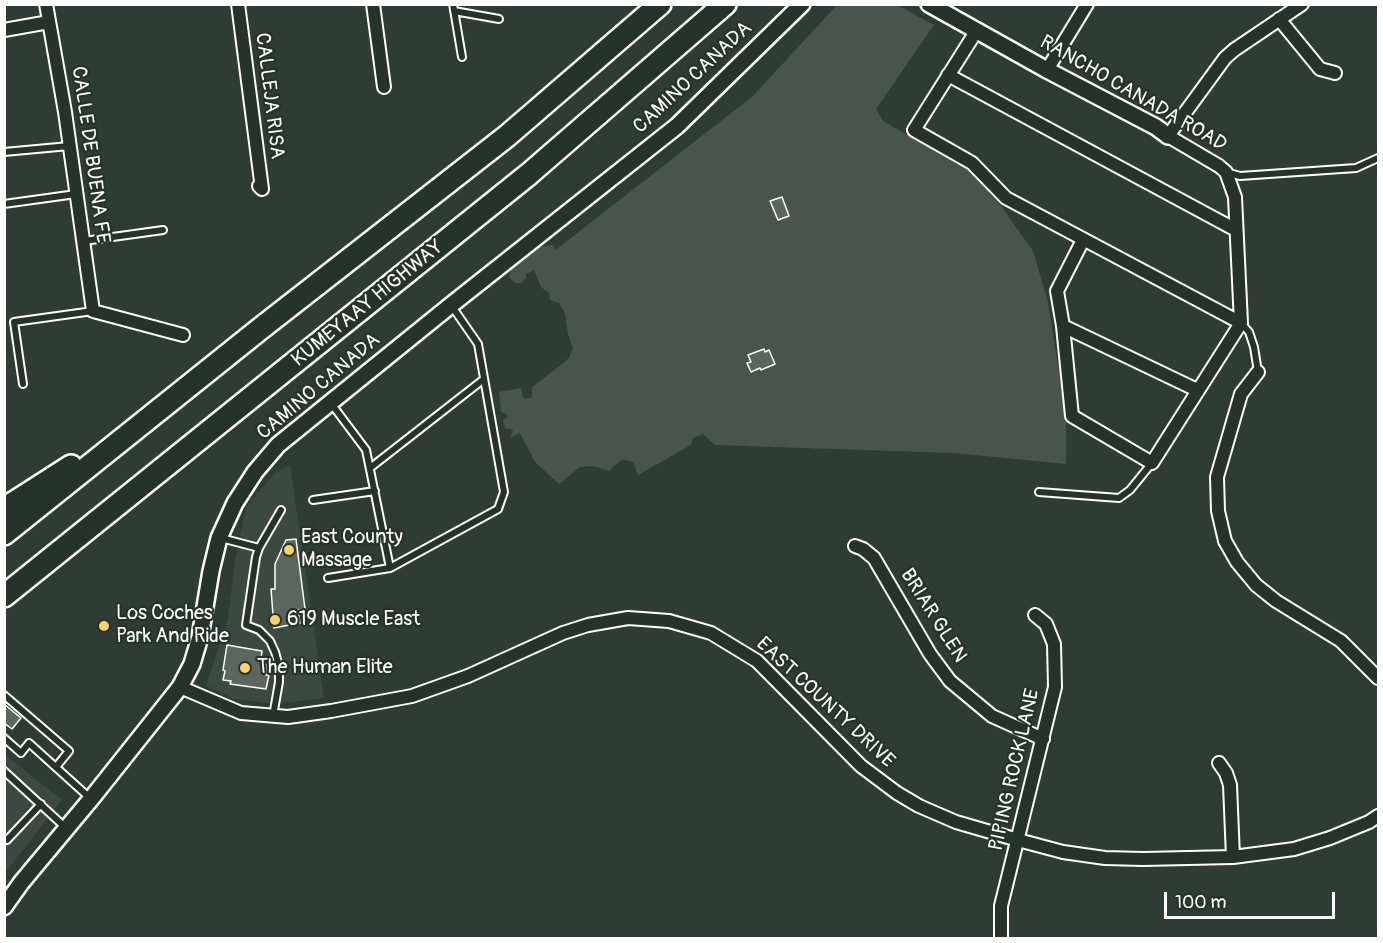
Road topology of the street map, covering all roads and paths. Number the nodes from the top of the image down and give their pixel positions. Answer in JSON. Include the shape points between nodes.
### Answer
{"nodes":[{"id":1,"x":46,"y":4,"type":"edge"},
{"id":2,"x":238,"y":4,"type":"edge"},
{"id":3,"x":373,"y":4,"type":"edge"},
{"id":4,"x":660,"y":4,"type":"edge"},
{"id":5,"x":725,"y":4,"type":"edge"},
{"id":6,"x":802,"y":4,"type":"edge"},
{"id":7,"x":929,"y":4,"type":"edge"},
{"id":8,"x":1087,"y":4,"type":"edge"},
{"id":9,"x":1302,"y":4,"type":"edge"},
{"id":10,"x":453,"y":8,"type":"edge"},
{"id":11,"x":499,"y":19,"type":"dead end"},
{"id":12,"x":1279,"y":19,"type":"junction"},
{"id":13,"x":49,"y":22,"type":"junction"},
{"id":14,"x":4,"y":30,"type":"edge"},
{"id":15,"x":977,"y":30,"type":"junction"},
{"id":16,"x":462,"y":57,"type":"dead end"},
{"id":17,"x":1047,"y":70,"type":"junction"},
{"id":18,"x":1335,"y":74,"type":"dead end"},
{"id":19,"x":948,"y":75,"type":"junction"},
{"id":20,"x":384,"y":87,"type":"dead end"},
{"id":21,"x":1168,"y":136,"type":"junction"},
{"id":22,"x":70,"y":146,"type":"junction"},
{"id":23,"x":4,"y":153,"type":"edge"},
{"id":24,"x":1378,"y":158,"type":"edge"},
{"id":25,"x":1226,"y":172,"type":"junction"},
{"id":26,"x":259,"y":186,"type":"dead end"},
{"id":27,"x":76,"y":194,"type":"junction"},
{"id":28,"x":4,"y":204,"type":"edge"},
{"id":29,"x":162,"y":230,"type":"dead end"},
{"id":30,"x":1236,"y":230,"type":"junction"},
{"id":31,"x":1083,"y":240,"type":"junction"},
{"id":32,"x":83,"y":242,"type":"junction"},
{"id":33,"x":451,"y":305,"type":"junction"},
{"id":34,"x":93,"y":311,"type":"junction"},
{"id":35,"x":1241,"y":324,"type":"junction"},
{"id":36,"x":1063,"y":326,"type":"junction"},
{"id":37,"x":183,"y":335,"type":"dead end"},
{"id":38,"x":1258,"y":372,"type":"joint"},
{"id":39,"x":484,"y":379,"type":"junction"},
{"id":40,"x":23,"y":384,"type":"dead end"},
{"id":41,"x":1197,"y":390,"type":"junction"},
{"id":42,"x":330,"y":402,"type":"junction"},
{"id":43,"x":112,"y":447,"type":"junction"},
{"id":44,"x":1152,"y":463,"type":"junction"},
{"id":45,"x":370,"y":468,"type":"junction"},
{"id":46,"x":375,"y":492,"type":"junction"},
{"id":47,"x":1039,"y":492,"type":"dead end"},
{"id":48,"x":313,"y":500,"type":"dead end"},
{"id":49,"x":4,"y":509,"type":"edge"},
{"id":50,"x":281,"y":510,"type":"dead end"},
{"id":51,"x":4,"y":534,"type":"edge"},
{"id":52,"x":219,"y":538,"type":"junction"},
{"id":53,"x":855,"y":546,"type":"dead end"},
{"id":54,"x":259,"y":548,"type":"junction"},
{"id":55,"x":61,"y":550,"type":"junction"},
{"id":56,"x":390,"y":568,"type":"junction"},
{"id":57,"x":328,"y":578,"type":"dead end"},
{"id":58,"x":4,"y":596,"type":"edge"},
{"id":59,"x":4,"y":609,"type":"edge"},
{"id":60,"x":1035,"y":615,"type":"dead end"},
{"id":61,"x":1378,"y":678,"type":"edge"},
{"id":62,"x":180,"y":687,"type":"junction"},
{"id":63,"x":4,"y":695,"type":"edge"},
{"id":64,"x":273,"y":716,"type":"junction"},
{"id":65,"x":4,"y":738,"type":"edge"},
{"id":66,"x":1043,"y":739,"type":"junction"},
{"id":67,"x":1219,"y":763,"type":"dead end"},
{"id":68,"x":56,"y":767,"type":"junction"},
{"id":69,"x":4,"y":771,"type":"edge"},
{"id":70,"x":91,"y":799,"type":"junction"},
{"id":71,"x":41,"y":804,"type":"junction"},
{"id":72,"x":1378,"y":816,"type":"edge"},
{"id":73,"x":67,"y":828,"type":"junction"},
{"id":74,"x":4,"y":838,"type":"edge"},
{"id":75,"x":1018,"y":840,"type":"junction"},
{"id":76,"x":1233,"y":857,"type":"junction"},
{"id":77,"x":5,"y":905,"type":"edge"},
{"id":78,"x":1001,"y":939,"type":"edge"}],
"edges":[{"from":1,"to":13,"type":"street","name":"CALLE DE BUENA FE"},
{"from":2,"to":26,"type":"street","name":"CALLEJA RISA","via":[[262,189]]},
{"from":3,"to":20,"type":"street"},
{"from":4,"to":43,"type":"highway","via":[[507,136]]},
{"from":5,"to":55,"type":"highway","name":"KUMEYAAY HIGHWAY","via":[[529,174]]},
{"from":6,"to":33,"type":"street","name":"CAMINO CANADA","via":[[677,126]]},
{"from":7,"to":15,"type":"street","name":"RANCHO CANADA ROAD"},
{"from":8,"to":17,"type":"street"},
{"from":9,"to":12,"type":"street"},
{"from":10,"to":11,"type":"lane"},
{"from":10,"to":16,"type":"lane"},
{"from":12,"to":18,"type":"street","via":[[1320,69]]},
{"from":12,"to":21,"type":"street","via":[[1225,58]]},
{"from":13,"to":14,"type":"street"},
{"from":13,"to":22,"type":"street","name":"CALLE DE BUENA FE"},
{"from":15,"to":17,"type":"street","name":"RANCHO CANADA ROAD"},
{"from":15,"to":19,"type":"street"},
{"from":17,"to":21,"type":"street","name":"RANCHO CANADA ROAD"},
{"from":19,"to":30,"type":"street"},
{"from":19,"to":31,"type":"street","via":[[914,130],[972,163],[1006,198]]},
{"from":21,"to":25,"type":"street","name":"RANCHO CANADA ROAD"},
{"from":22,"to":23,"type":"lane"},
{"from":22,"to":27,"type":"street","name":"CALLE DE BUENA FE"},
{"from":24,"to":25,"type":"lane","via":[[1356,168],[1240,176]]},
{"from":25,"to":30,"type":"street","name":"RANCHO CANADA ROAD","via":[[1234,197]]},
{"from":27,"to":28,"type":"lane"},
{"from":27,"to":32,"type":"street","name":"CALLE DE BUENA FE"},
{"from":29,"to":32,"type":"lane"},
{"from":30,"to":35,"type":"street","name":"RANCHO CANADA ROAD"},
{"from":31,"to":35,"type":"street"},
{"from":31,"to":36,"type":"street","via":[[1057,291]]},
{"from":32,"to":34,"type":"street","name":"CALLE DE BUENA FE"},
{"from":33,"to":39,"type":"lane","via":[[477,344]]},
{"from":33,"to":42,"type":"street","name":"CAMINO CANADA"},
{"from":34,"to":37,"type":"street"},
{"from":34,"to":40,"type":"lane","via":[[14,322]]},
{"from":35,"to":38,"type":"lane","via":[[1252,339]]},
{"from":35,"to":41,"type":"street"},
{"from":36,"to":41,"type":"street"},
{"from":36,"to":44,"type":"street","via":[[1072,417]]},
{"from":38,"to":61,"type":"street","via":[[1237,403],[1218,477],[1218,511],[1225,541],[1256,585],[1352,650]]},
{"from":39,"to":45,"type":"lane"},
{"from":39,"to":56,"type":"lane","via":[[504,492],[498,509]]},
{"from":41,"to":44,"type":"street"},
{"from":42,"to":45,"type":"lane","via":[[366,450]]},
{"from":42,"to":52,"type":"street","name":"CAMINO CANADA","via":[[278,445],[255,472],[235,502]]},
{"from":43,"to":49,"type":"highway","via":[[67,468]]},
{"from":43,"to":51,"type":"highway"},
{"from":44,"to":47,"type":"lane","via":[[1130,490],[1113,500]]},
{"from":45,"to":46,"type":"lane"},
{"from":46,"to":48,"type":"lane"},
{"from":46,"to":56,"type":"lane"},
{"from":50,"to":54,"type":"lane"},
{"from":52,"to":54,"type":"lane"},
{"from":52,"to":62,"type":"street","name":"CAMINO CANADA","via":[[200,637]]},
{"from":53,"to":66,"type":"street","name":"BRIAR GLEN","via":[[874,558],[950,681],[992,716]]},
{"from":54,"to":64,"type":"lane","via":[[246,626],[259,630],[275,652],[279,677]]},
{"from":55,"to":58,"type":"highway","name":"KUMEYAAY HIGHWAY"},
{"from":55,"to":59,"type":"highway"},
{"from":56,"to":57,"type":"lane"},
{"from":60,"to":66,"type":"street","name":"PIPING ROCK LANE","via":[[1051,633],[1056,658],[1055,687]]},
{"from":62,"to":64,"type":"street","name":"EAST COUNTY DRIVE","via":[[242,713]]},
{"from":62,"to":70,"type":"street","name":"CAMINO CANADA"},
{"from":63,"to":68,"type":"lane","via":[[69,750]]},
{"from":64,"to":75,"type":"street","name":"EAST COUNTY DRIVE","via":[[331,711],[412,696],[588,625],[628,618],[669,621],[711,633],[757,661],[861,766],[897,793],[956,822]]},
{"from":65,"to":68,"type":"lane","via":[[21,753],[29,743]]},
{"from":66,"to":75,"type":"street","name":"PIPING ROCK LANE"},
{"from":67,"to":76,"type":"street","via":[[1230,785]]},
{"from":68,"to":70,"type":"lane"},
{"from":69,"to":71,"type":"lane"},
{"from":70,"to":73,"type":"street","name":"CAMINO CANADA"},
{"from":71,"to":73,"type":"lane"},
{"from":71,"to":74,"type":"lane","via":[[7,840]]},
{"from":72,"to":76,"type":"street","name":"EAST COUNTY DRIVE","via":[[1294,849]]},
{"from":73,"to":77,"type":"street","name":"CAMINO CANADA"},
{"from":75,"to":76,"type":"street","name":"EAST COUNTY DRIVE","via":[[1105,858]]},
{"from":75,"to":78,"type":"street","name":"PIPING ROCK LANE","via":[[1001,906]]}]}
